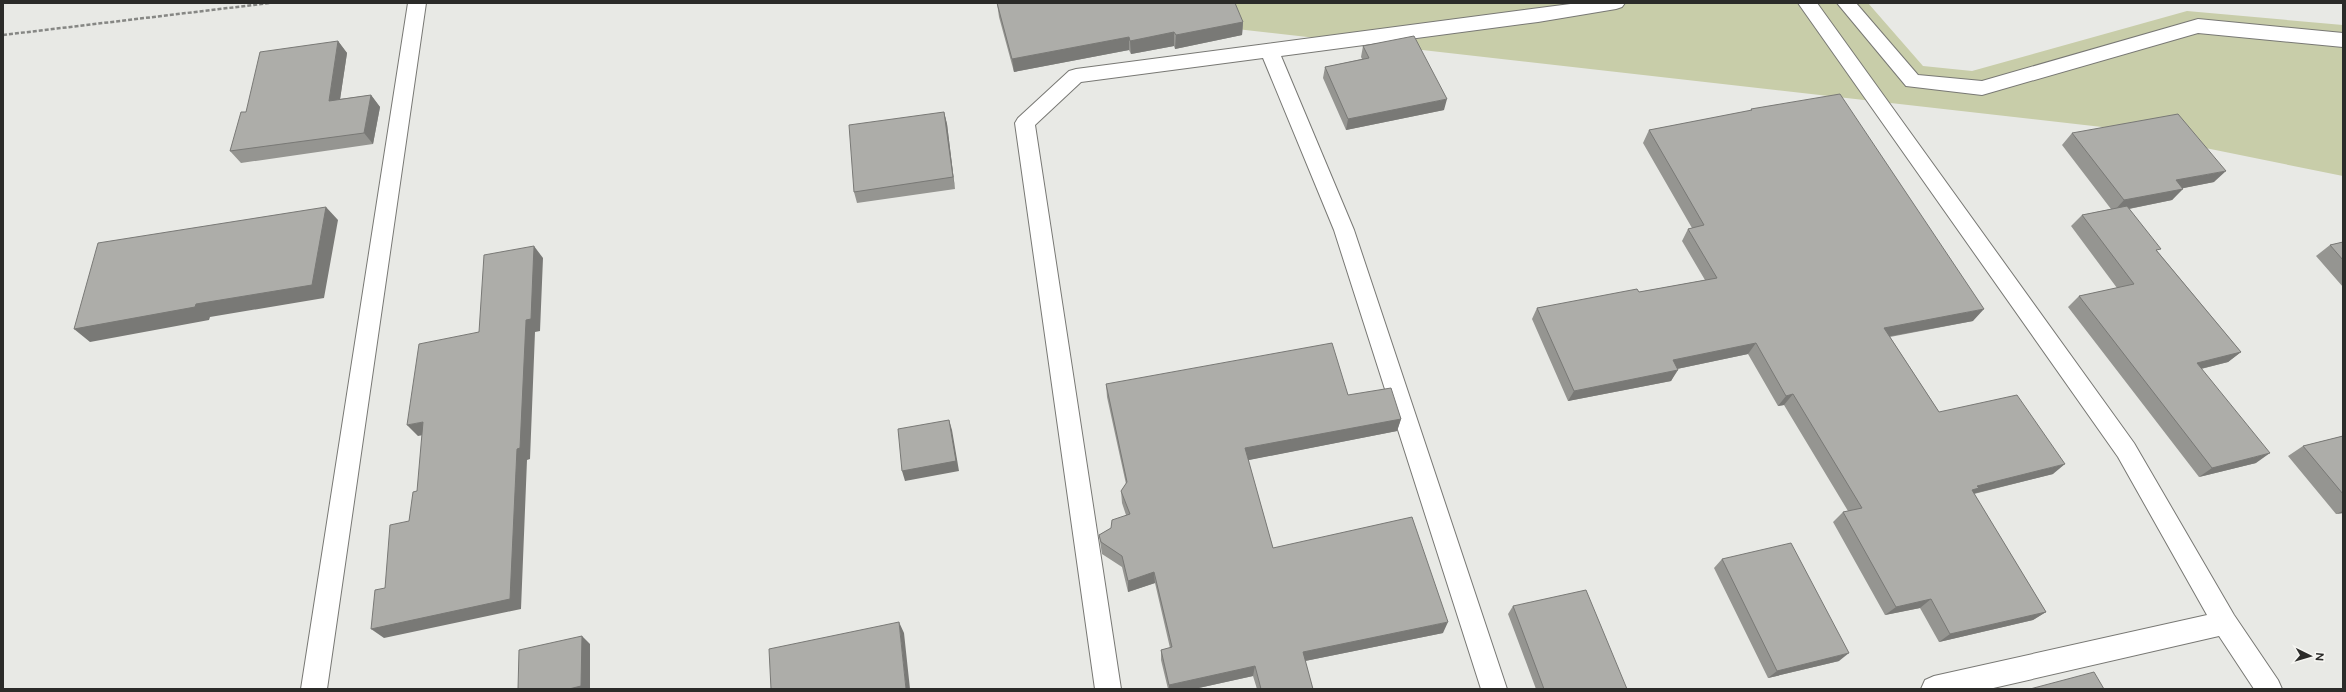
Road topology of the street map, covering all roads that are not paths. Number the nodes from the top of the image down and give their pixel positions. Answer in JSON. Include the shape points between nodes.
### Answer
{"nodes":[{"id":1,"x":417,"y":3,"type":"edge"},
{"id":2,"x":1616,"y":3,"type":"edge"},
{"id":3,"x":1807,"y":3,"type":"edge"},
{"id":4,"x":1846,"y":3,"type":"edge"},
{"id":5,"x":2343,"y":40,"type":"edge"},
{"id":6,"x":1269,"y":51,"type":"junction"},
{"id":7,"x":2225,"y":623,"type":"junction"},
{"id":8,"x":314,"y":689,"type":"edge"},
{"id":9,"x":1108,"y":689,"type":"edge"},
{"id":10,"x":1494,"y":689,"type":"edge"},
{"id":11,"x":1934,"y":689,"type":"edge"},
{"id":12,"x":2269,"y":689,"type":"edge"}],
"edges":[{"from":1,"to":8,"type":"street"},
{"from":2,"to":6,"type":"street","via":[[1538,16]]},
{"from":3,"to":7,"type":"street","via":[[2126,450]]},
{"from":4,"to":5,"type":"street","via":[[1912,81],[1982,88],[2198,26]]},
{"from":6,"to":9,"type":"street","via":[[1076,76],[1025,123]]},
{"from":6,"to":10,"type":"street","via":[[1344,230]]},
{"from":7,"to":11,"type":"street"},
{"from":7,"to":12,"type":"street"}]}
